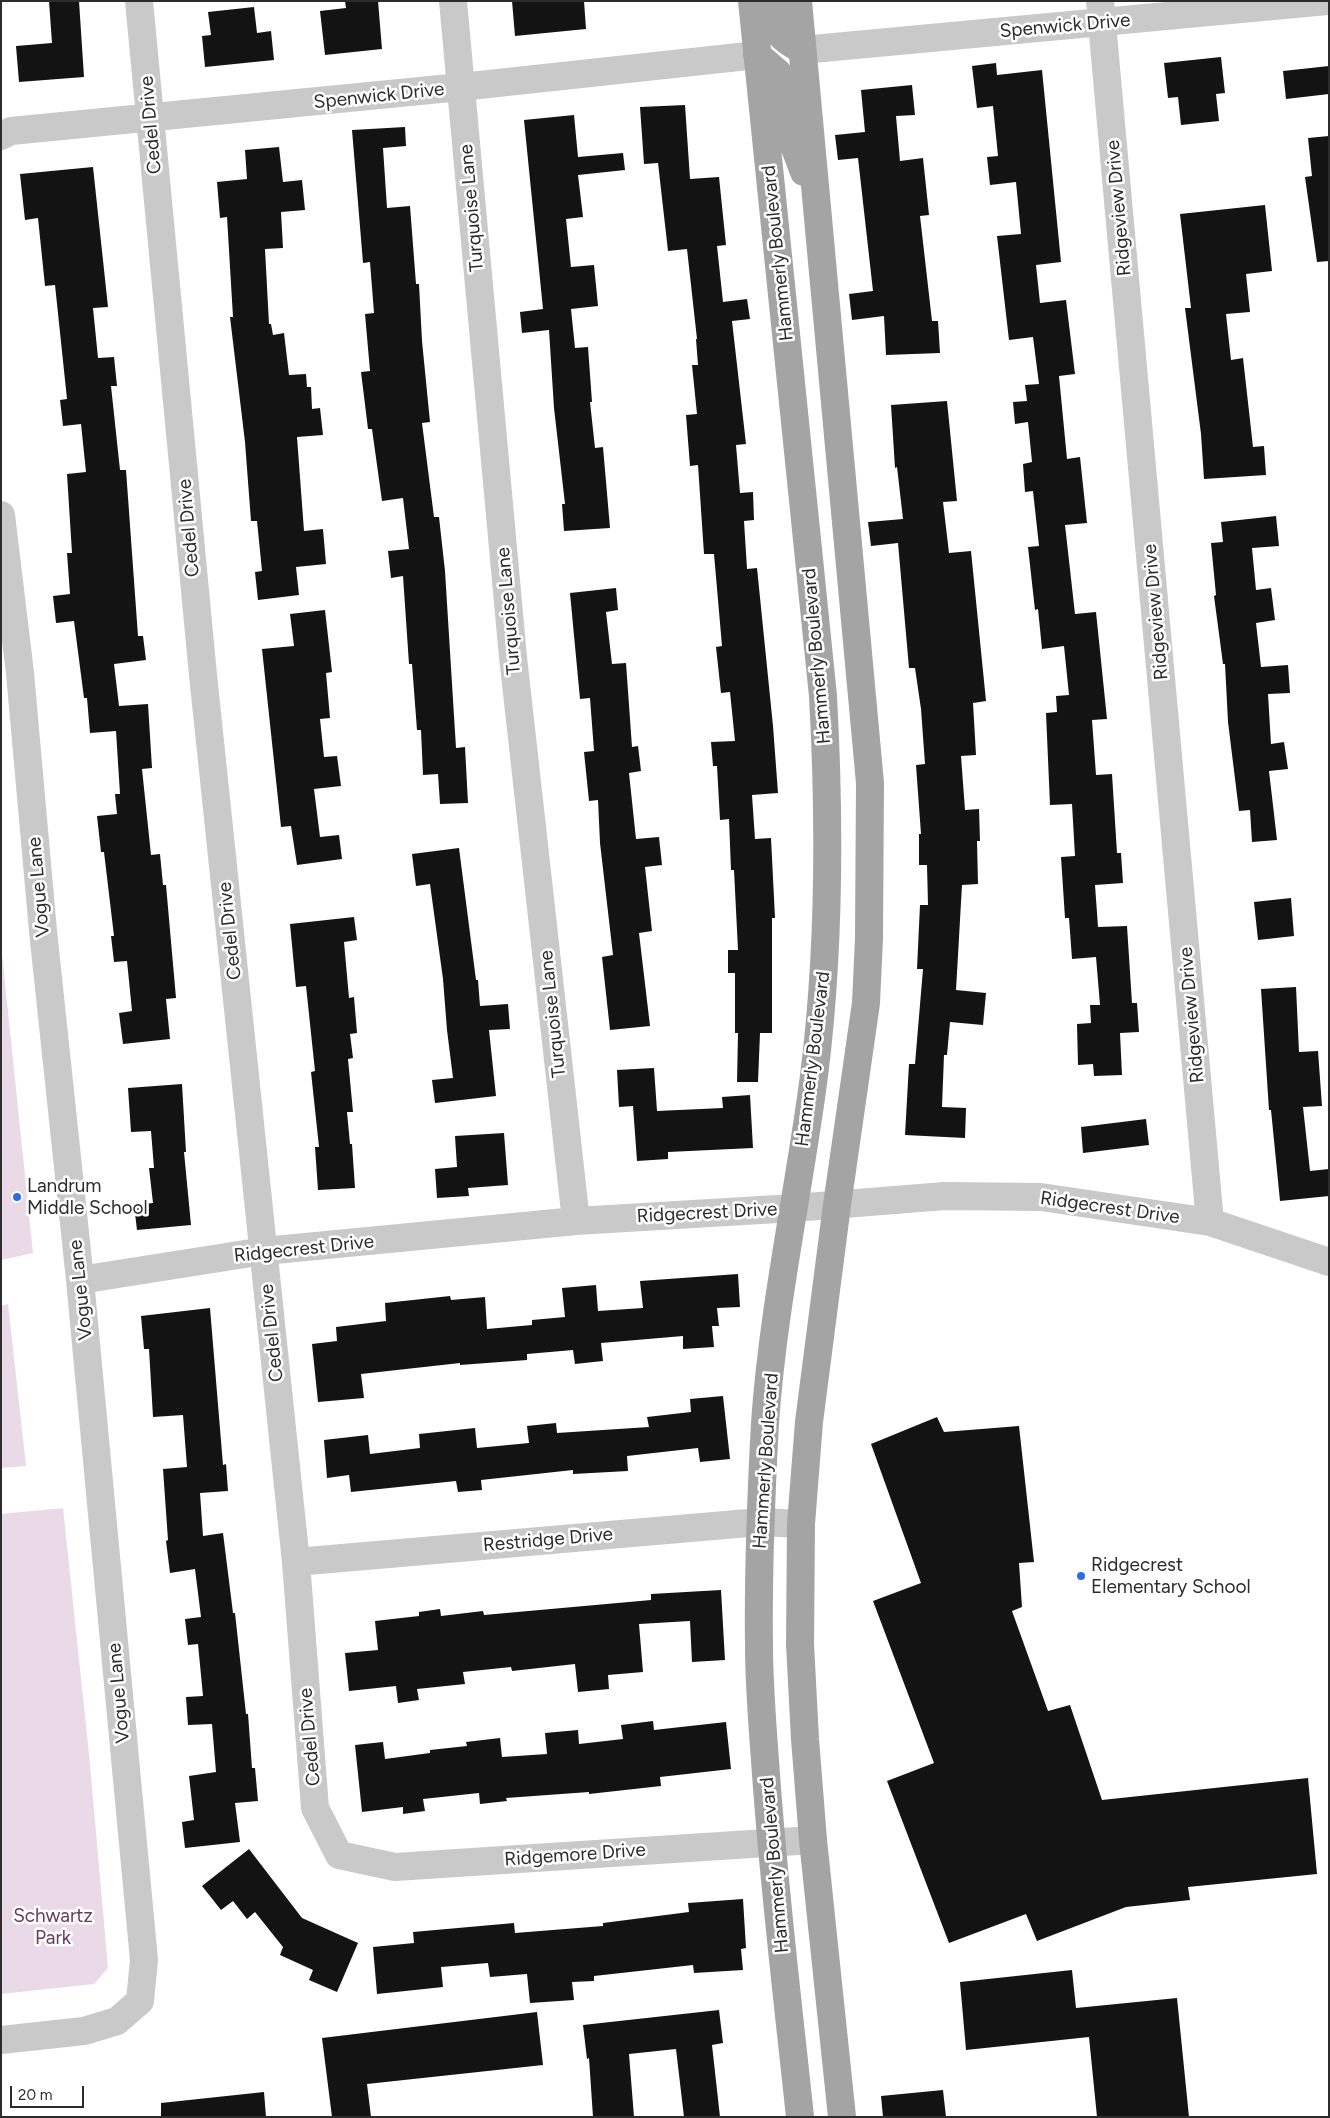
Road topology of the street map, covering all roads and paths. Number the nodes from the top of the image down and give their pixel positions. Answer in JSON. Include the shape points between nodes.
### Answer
{"nodes":[{"id":1,"x":139,"y":1,"type":"edge"},
{"id":2,"x":452,"y":1,"type":"edge"},
{"id":3,"x":752,"y":1,"type":"edge"},
{"id":4,"x":772,"y":1,"type":"edge"},
{"id":5,"x":798,"y":1,"type":"edge"},
{"id":6,"x":1327,"y":1,"type":"edge"},
{"id":7,"x":1101,"y":12,"type":"edge"},
{"id":8,"x":802,"y":50,"type":"junction"},
{"id":9,"x":757,"y":55,"type":"junction"},
{"id":10,"x":461,"y":87,"type":"junction"},
{"id":11,"x":150,"y":119,"type":"junction"},
{"id":12,"x":1,"y":136,"type":"edge"},
{"id":13,"x":816,"y":204,"type":"junction"},
{"id":14,"x":839,"y":459,"type":"junction"},
{"id":15,"x":800,"y":462,"type":"junction"},
{"id":16,"x":1,"y":515,"type":"edge"},
{"id":17,"x":870,"y":783,"type":"junction"},
{"id":18,"x":828,"y":785,"type":"junction"},
{"id":19,"x":837,"y":1205,"type":"junction"},
{"id":20,"x":794,"y":1208,"type":"junction"},
{"id":21,"x":576,"y":1221,"type":"junction"},
{"id":22,"x":1210,"y":1222,"type":"junction"},
{"id":23,"x":264,"y":1251,"type":"junction"},
{"id":24,"x":1329,"y":1262,"type":"edge"},
{"id":25,"x":80,"y":1280,"type":"junction"},
{"id":26,"x":760,"y":1522,"type":"junction"},
{"id":27,"x":801,"y":1524,"type":"junction"},
{"id":28,"x":296,"y":1562,"type":"junction"},
{"id":29,"x":813,"y":1840,"type":"junction"},
{"id":30,"x":771,"y":1843,"type":"junction"},
{"id":31,"x":339,"y":1855,"type":"joint"},
{"id":32,"x":1,"y":2040,"type":"edge"},
{"id":33,"x":800,"y":2117,"type":"edge"},
{"id":34,"x":842,"y":2117,"type":"edge"}],
"edges":[{"from":1,"to":11,"type":"street","name":"Cedel Drive"},
{"from":2,"to":10,"type":"street","name":"Turquoise Lane"},
{"from":3,"to":9,"type":"main road","name":"Hammerly Boulevard"},
{"from":4,"to":8,"type":"main road","via":[[781,39]]},
{"from":5,"to":8,"type":"main road"},
{"from":6,"to":7,"type":"street","name":"Spenwick Drive"},
{"from":7,"to":8,"type":"street","name":"Spenwick Drive"},
{"from":7,"to":22,"type":"street","name":"Ridgeview Drive"},
{"from":8,"to":13,"type":"main road"},
{"from":9,"to":10,"type":"street","name":"Spenwick Drive"},
{"from":9,"to":13,"type":"main road","via":[[778,73],[788,127]]},
{"from":9,"to":15,"type":"main road","name":"Hammerly Boulevard"},
{"from":10,"to":11,"type":"street","name":"Spenwick Drive"},
{"from":10,"to":21,"type":"street","name":"Turquoise Lane","via":[[513,657]]},
{"from":11,"to":12,"type":"street","name":"Spenwick Drive","via":[[11,131]]},
{"from":11,"to":23,"type":"street","name":"Cedel Drive","via":[[203,675]]},
{"from":13,"to":14,"type":"main road"},
{"from":14,"to":15,"type":"main road"},
{"from":14,"to":17,"type":"main road"},
{"from":15,"to":18,"type":"main road","name":"Hammerly Boulevard","via":[[823,696]]},
{"from":16,"to":25,"type":"street","name":"Vogue Lane","via":[[20,673]]},
{"from":17,"to":18,"type":"main road"},
{"from":17,"to":19,"type":"main road","via":[[870,938],[866,1003]]},
{"from":18,"to":20,"type":"main road","name":"Hammerly Boulevard","via":[[823,984],[814,1074]]},
{"from":19,"to":20,"type":"street","name":"Ridgecrest Drive"},
{"from":19,"to":22,"type":"street","name":"Ridgecrest Drive","via":[[945,1196],[1041,1197]]},
{"from":19,"to":27,"type":"main road","via":[[809,1422]]},
{"from":20,"to":21,"type":"street","name":"Ridgecrest Drive"},
{"from":20,"to":26,"type":"main road","name":"Hammerly Boulevard","via":[[766,1419]]},
{"from":21,"to":23,"type":"street","name":"Ridgecrest Drive"},
{"from":22,"to":24,"type":"street","name":"Ridgecrest Drive"},
{"from":23,"to":25,"type":"street","name":"Ridgecrest Drive"},
{"from":23,"to":28,"type":"street","name":"Cedel Drive"},
{"from":25,"to":32,"type":"street","name":"Vogue Lane","via":[[144,1960],[140,2001],[117,2021],[84,2031]]},
{"from":26,"to":27,"type":"street","name":"Restridge Drive"},
{"from":26,"to":28,"type":"street","name":"Restridge Drive"},
{"from":26,"to":30,"type":"main road","name":"Hammerly Boulevard","via":[[759,1648]]},
{"from":27,"to":29,"type":"main road","via":[[800,1644]]},
{"from":28,"to":31,"type":"street","name":"Cedel Drive","via":[[315,1808]]},
{"from":29,"to":30,"type":"street","name":"Ridgemore Drive"},
{"from":29,"to":34,"type":"main road"},
{"from":30,"to":31,"type":"street","name":"Ridgemore Drive","via":[[395,1867]]},
{"from":30,"to":33,"type":"main road","name":"Hammerly Boulevard"}]}
